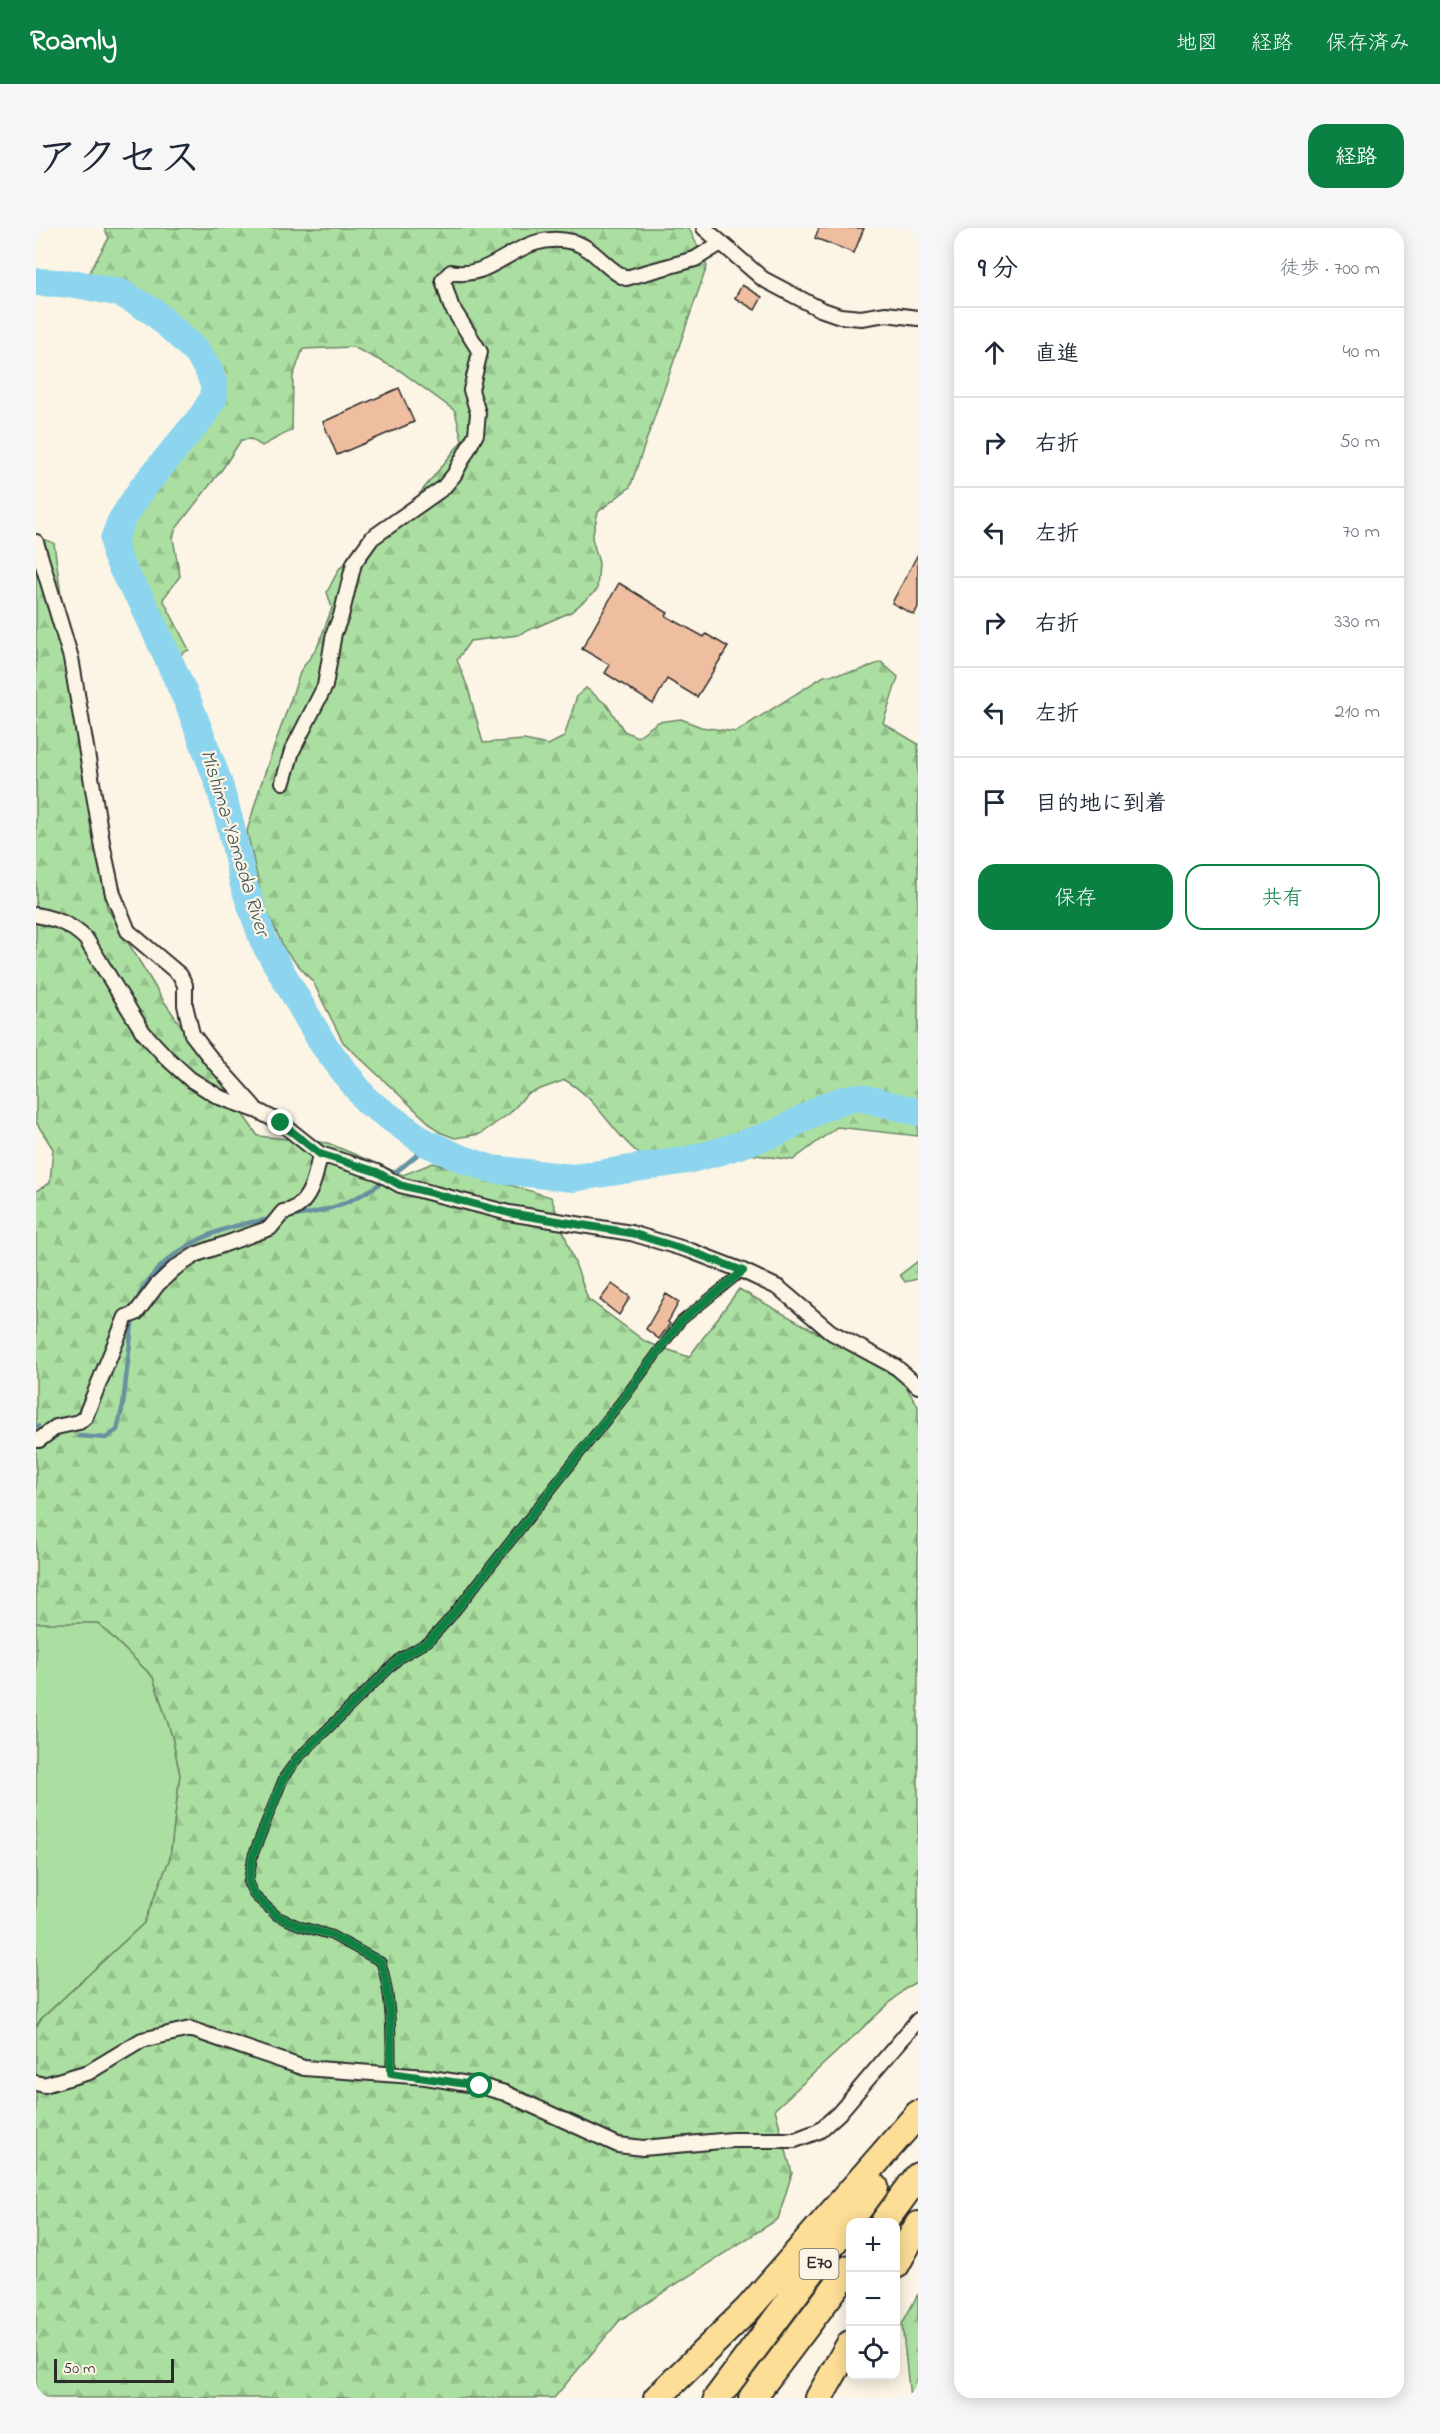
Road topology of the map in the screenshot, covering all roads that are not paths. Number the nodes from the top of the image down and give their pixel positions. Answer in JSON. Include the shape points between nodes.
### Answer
{"nodes":[{"id":1,"x":704,"y":228,"type":"edge"},
{"id":2,"x":721,"y":243,"type":"junction"},
{"id":3,"x":918,"y":318,"type":"edge"},
{"id":4,"x":36,"y":542,"type":"edge"},
{"id":5,"x":283,"y":782,"type":"dead end"},
{"id":6,"x":36,"y":915,"type":"edge"},
{"id":7,"x":258,"y":1111,"type":"junction"},
{"id":8,"x":320,"y":1154,"type":"junction"},
{"id":9,"x":743,"y":1271,"type":"junction"},
{"id":10,"x":918,"y":1386,"type":"edge"},
{"id":11,"x":36,"y":1439,"type":"edge"},
{"id":12,"x":918,"y":2020,"type":"edge"},
{"id":13,"x":391,"y":2073,"type":"junction"},
{"id":14,"x":36,"y":2083,"type":"edge"},
{"id":15,"x":918,"y":2114,"type":"edge"},
{"id":16,"x":918,"y":2127,"type":"edge"},
{"id":17,"x":918,"y":2176,"type":"edge"},
{"id":18,"x":888,"y":2218,"type":"edge"},
{"id":19,"x":918,"y":2225,"type":"edge"},
{"id":20,"x":900,"y":2258,"type":"edge"},
{"id":21,"x":847,"y":2272,"type":"edge"},
{"id":22,"x":846,"y":2351,"type":"edge"},
{"id":23,"x":657,"y":2398,"type":"edge"},
{"id":24,"x":717,"y":2398,"type":"edge"},
{"id":25,"x":752,"y":2398,"type":"edge"},
{"id":26,"x":819,"y":2398,"type":"edge"}],
"edges":[{"from":1,"to":2,"type":"street"},
{"from":2,"to":3,"type":"street","via":[[763,279],[832,314]]},
{"from":2,"to":5,"type":"street","via":[[694,259],[626,278],[594,253],[562,240],[518,248],[476,273],[451,272],[444,277],[447,298],[480,352],[471,390],[478,413],[476,434],[443,488],[372,538],[354,563],[334,633],[325,686],[292,751]]},
{"from":4,"to":7,"type":"street","via":[[71,658],[113,894],[128,931],[180,975],[192,1034]]},
{"from":6,"to":7,"type":"street","via":[[61,920],[86,939],[143,1032],[167,1058],[219,1096]]},
{"from":7,"to":8,"type":"street","via":[[281,1123]]},
{"from":8,"to":9,"type":"street","via":[[377,1172],[400,1185],[509,1213],[631,1233]]},
{"from":8,"to":11,"type":"street","via":[[311,1191],[270,1227],[197,1254],[157,1285],[131,1315],[85,1417]]},
{"from":9,"to":10,"type":"street","via":[[779,1288],[831,1332],[896,1367]]},
{"from":9,"to":13,"type":"lane","via":[[681,1321],[450,1618],[429,1641],[400,1658],[297,1759],[284,1777],[253,1855],[248,1883],[255,1896],[277,1916],[331,1935],[381,1962],[391,2019]]},
{"from":12,"to":13,"type":"street","via":[[839,2113],[819,2131],[795,2140],[732,2140],[643,2148],[618,2145],[505,2092]]},
{"from":13,"to":14,"type":"street","via":[[304,2068],[190,2029],[142,2040],[89,2072],[44,2085]]},
{"from":15,"to":23,"type":"highway","via":[[748,2309]]},
{"from":16,"to":24,"type":"highway","number":"E70"},
{"from":17,"to":18,"type":"highway"},
{"from":19,"to":20,"type":"highway"},
{"from":21,"to":25,"type":"highway","number":"E70"},
{"from":22,"to":26,"type":"highway"}]}
